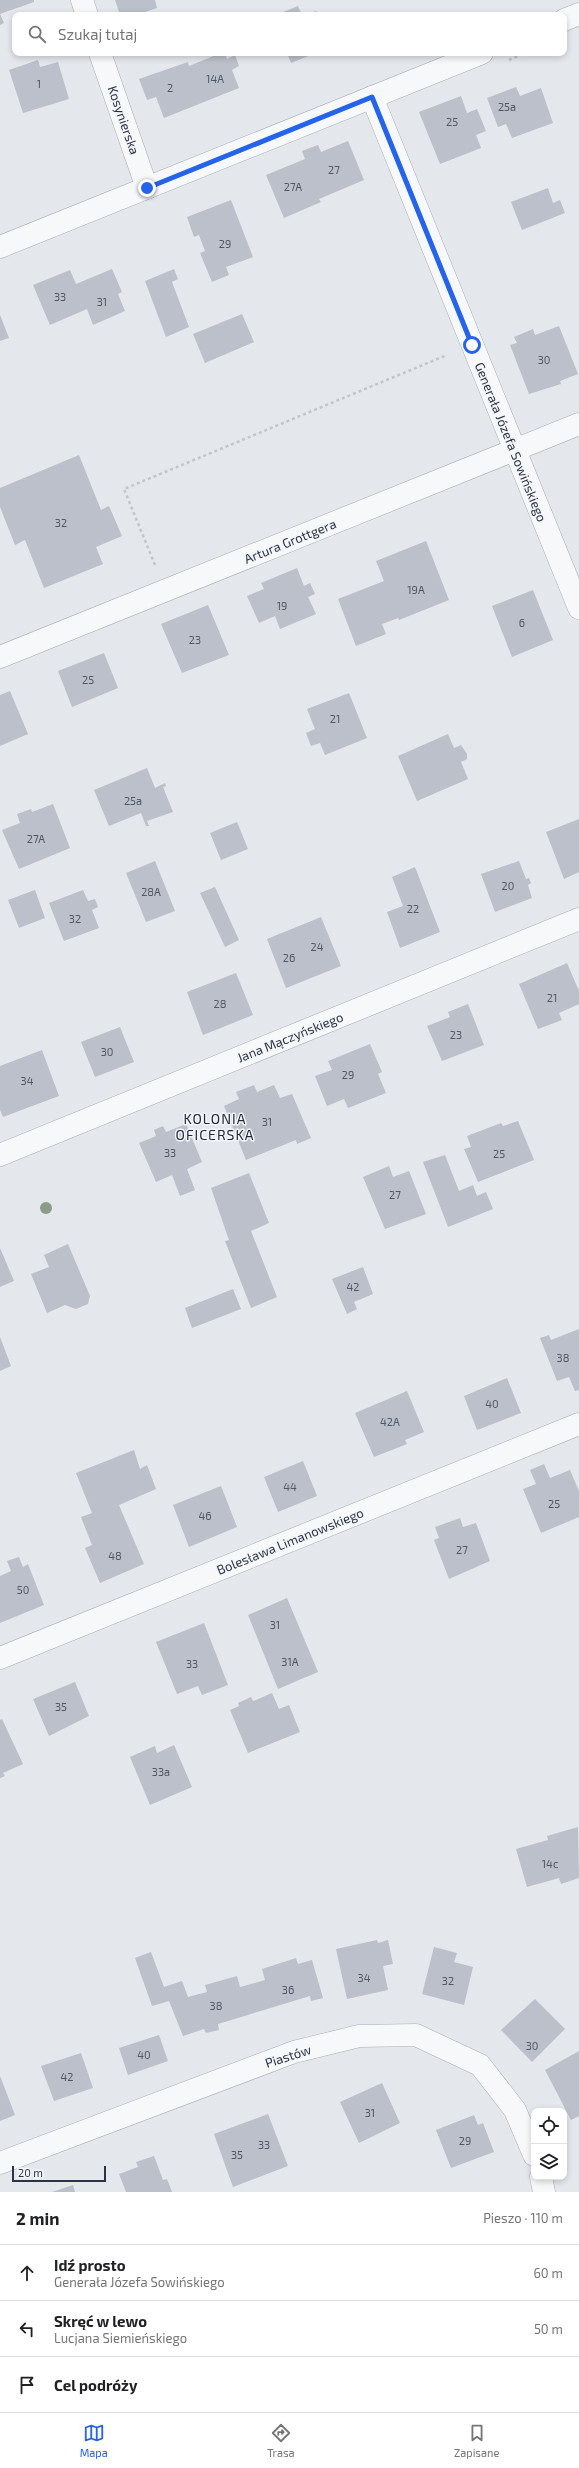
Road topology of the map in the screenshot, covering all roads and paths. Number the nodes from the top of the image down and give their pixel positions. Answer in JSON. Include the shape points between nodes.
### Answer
{"nodes":[{"id":1,"x":82,"y":0,"type":"edge"},
{"id":2,"x":86,"y":12,"type":"edge"},
{"id":3,"x":579,"y":14,"type":"edge"},
{"id":4,"x":567,"y":19,"type":"edge"},
{"id":5,"x":101,"y":56,"type":"edge"},
{"id":6,"x":474,"y":56,"type":"edge"},
{"id":7,"x":372,"y":97,"type":"junction"},
{"id":8,"x":147,"y":188,"type":"junction"},
{"id":9,"x":0,"y":247,"type":"edge"},
{"id":10,"x":472,"y":345,"type":"junction"},
{"id":11,"x":579,"y":424,"type":"edge"},
{"id":12,"x":514,"y":450,"type":"junction"},
{"id":13,"x":155,"y":566,"type":"dead end"},
{"id":14,"x":579,"y":608,"type":"edge"},
{"id":15,"x":0,"y":657,"type":"edge"},
{"id":16,"x":579,"y":919,"type":"edge"},
{"id":17,"x":0,"y":1155,"type":"edge"},
{"id":18,"x":579,"y":1424,"type":"edge"},
{"id":19,"x":0,"y":1658,"type":"edge"},
{"id":20,"x":531,"y":2148,"type":"edge"},
{"id":21,"x":0,"y":2164,"type":"edge"},
{"id":22,"x":542,"y":2180,"type":"edge"},
{"id":23,"x":544,"y":2192,"type":"edge"}],
"edges":[{"from":1,"to":2,"type":"street"},
{"from":3,"to":4,"type":"street"},
{"from":5,"to":8,"type":"street","name":"Kosynierska"},
{"from":6,"to":7,"type":"street"},
{"from":7,"to":8,"type":"street"},
{"from":7,"to":10,"type":"street","name":"Generała Józefa Sowińskiego"},
{"from":8,"to":9,"type":"street"},
{"from":10,"to":12,"type":"street","name":"Generała Józefa Sowińskiego"},
{"from":10,"to":13,"type":"path","via":[[124,489]]},
{"from":11,"to":12,"type":"street","name":"Artura Grottgera"},
{"from":12,"to":14,"type":"street","name":"Generała Józefa Sowińskiego"},
{"from":12,"to":15,"type":"street","name":"Artura Grottgera"},
{"from":16,"to":17,"type":"street","name":"Jana Mączyńskiego"},
{"from":18,"to":19,"type":"street","name":"Bolesława Limanowskiego"},
{"from":20,"to":21,"type":"street","name":"Piastów","via":[[515,2110],[480,2065],[416,2035],[359,2036],[294,2052]]},
{"from":22,"to":23,"type":"street"}]}
